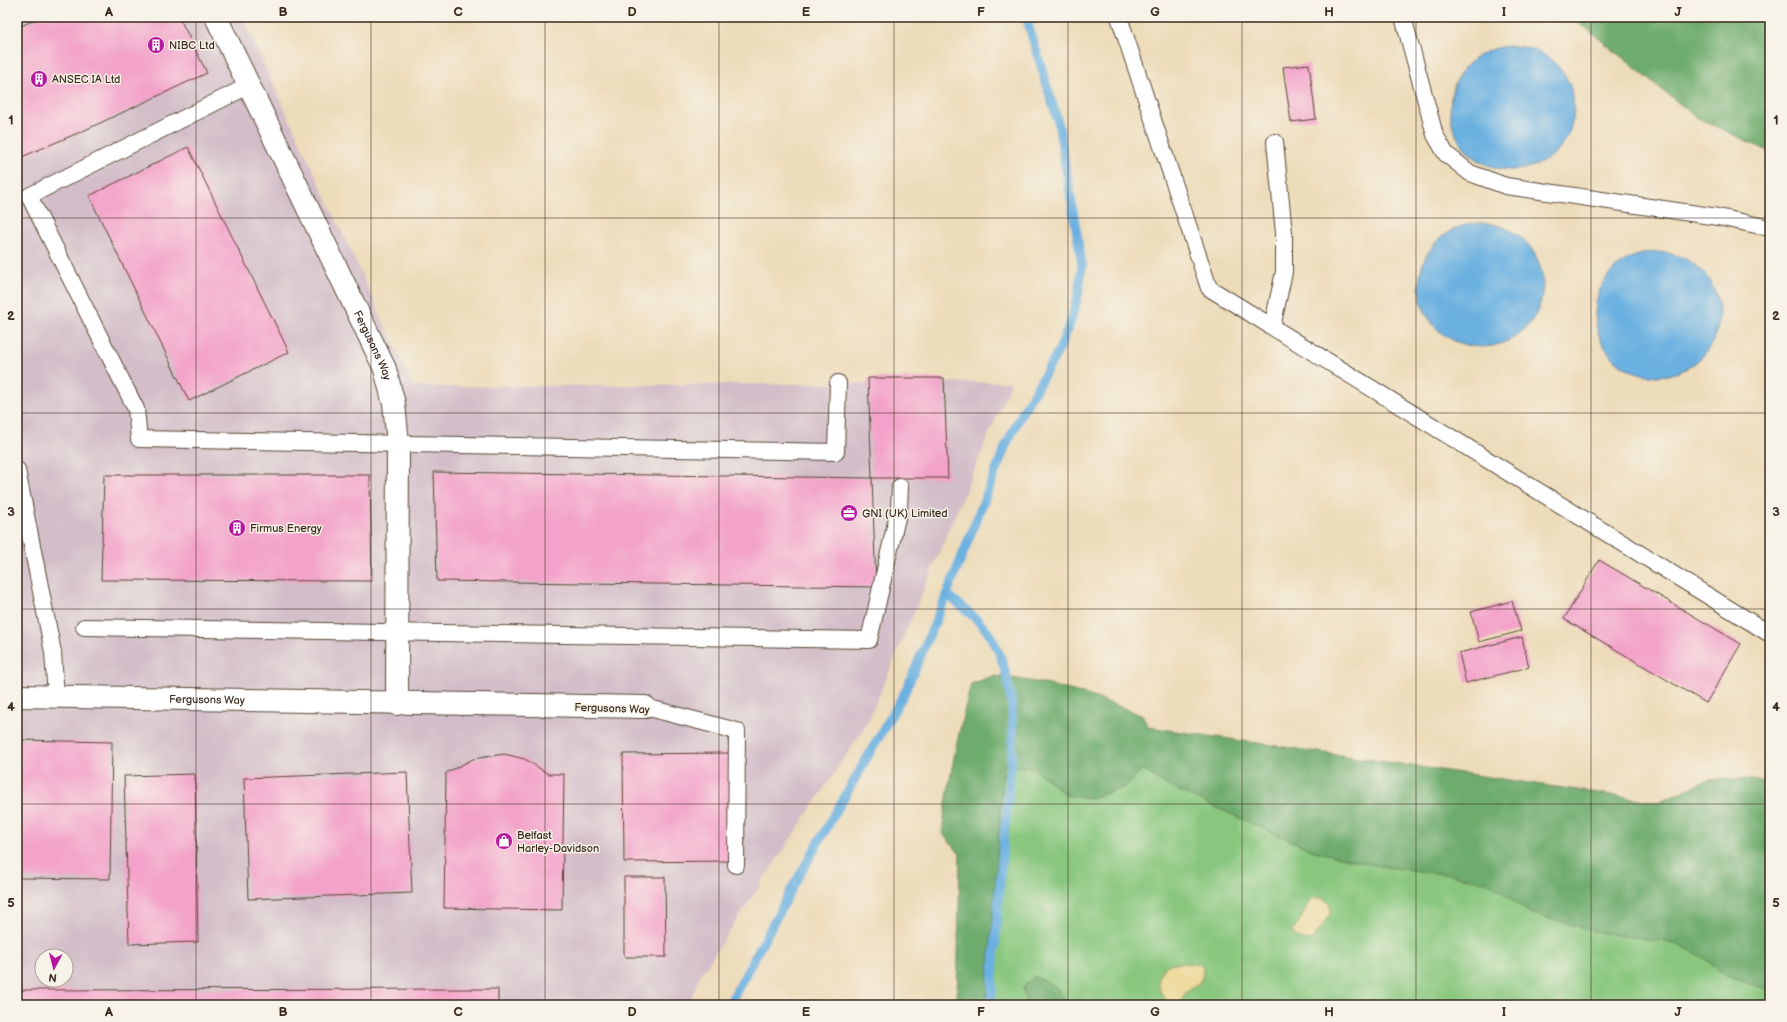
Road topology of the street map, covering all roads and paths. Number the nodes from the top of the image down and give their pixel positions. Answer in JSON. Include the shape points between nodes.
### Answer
{"nodes":[{"id":1,"x":216,"y":17,"type":"edge"},
{"id":2,"x":1119,"y":17,"type":"edge"},
{"id":3,"x":1403,"y":17,"type":"edge"},
{"id":4,"x":248,"y":86,"type":"junction"},
{"id":5,"x":1275,"y":142,"type":"dead end"},
{"id":6,"x":1770,"y":228,"type":"edge"},
{"id":7,"x":1272,"y":327,"type":"junction"},
{"id":8,"x":838,"y":383,"type":"dead end"},
{"id":9,"x":398,"y":443,"type":"junction"},
{"id":10,"x":17,"y":470,"type":"edge"},
{"id":11,"x":900,"y":487,"type":"dead end"},
{"id":12,"x":84,"y":627,"type":"dead end"},
{"id":13,"x":397,"y":632,"type":"junction"},
{"id":14,"x":1770,"y":634,"type":"edge"},
{"id":15,"x":17,"y":696,"type":"edge"},
{"id":16,"x":56,"y":697,"type":"junction"},
{"id":17,"x":397,"y":704,"type":"junction"},
{"id":18,"x":645,"y":707,"type":"joint"},
{"id":19,"x":736,"y":865,"type":"dead end"}],
"edges":[{"from":1,"to":4,"type":"street","name":"Fergusons Way"},
{"from":2,"to":7,"type":"lane","via":[[1209,288]]},
{"from":3,"to":6,"type":"lane","via":[[1435,135],[1446,154],[1470,173],[1506,186],[1718,217]]},
{"from":4,"to":9,"type":"street","name":"Fergusons Way","via":[[385,369],[394,404]]},
{"from":4,"to":9,"type":"lane","via":[[29,196],[136,409],[139,439]]},
{"from":5,"to":7,"type":"lane","via":[[1284,233],[1284,272]]},
{"from":7,"to":14,"type":"lane"},
{"from":8,"to":9,"type":"lane","via":[[836,452]]},
{"from":9,"to":13,"type":"street","name":"Fergusons Way"},
{"from":10,"to":16,"type":"lane","via":[[53,652]]},
{"from":11,"to":13,"type":"lane","via":[[899,509],[868,640]]},
{"from":12,"to":13,"type":"lane"},
{"from":13,"to":17,"type":"street","name":"Fergusons Way"},
{"from":15,"to":16,"type":"street","name":"Fergusons Way"},
{"from":16,"to":17,"type":"street","name":"Fergusons Way"},
{"from":17,"to":18,"type":"street","name":"Fergusons Way"},
{"from":18,"to":19,"type":"lane","name":"Fergusons Way","via":[[737,731]]}]}
